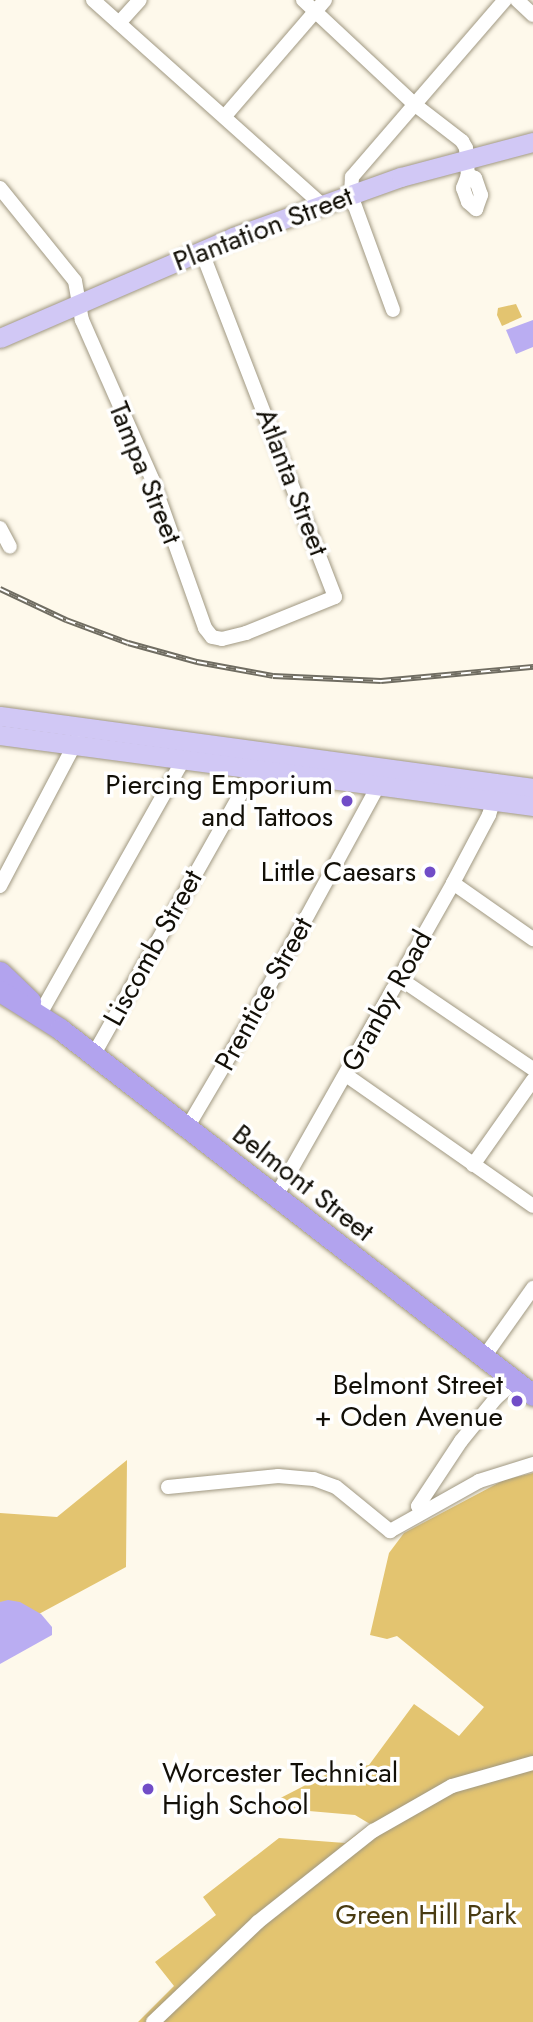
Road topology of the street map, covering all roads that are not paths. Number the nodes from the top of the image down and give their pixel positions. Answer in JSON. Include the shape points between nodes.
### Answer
{"nodes":[{"id":1,"x":93,"y":0,"type":"edge"},
{"id":2,"x":140,"y":0,"type":"edge"},
{"id":3,"x":303,"y":0,"type":"edge"},
{"id":4,"x":505,"y":0,"type":"edge"},
{"id":5,"x":517,"y":0,"type":"edge"},
{"id":6,"x":320,"y":5,"type":"edge"},
{"id":7,"x":533,"y":15,"type":"edge"},
{"id":8,"x":119,"y":23,"type":"junction"},
{"id":9,"x":414,"y":104,"type":"junction"},
{"id":10,"x":225,"y":116,"type":"junction"},
{"id":11,"x":533,"y":142,"type":"edge"},
{"id":12,"x":467,"y":167,"type":"junction"},
{"id":13,"x":0,"y":188,"type":"edge"},
{"id":14,"x":351,"y":195,"type":"junction"},
{"id":15,"x":323,"y":206,"type":"junction"},
{"id":16,"x":201,"y":250,"type":"junction"},
{"id":17,"x":80,"y":303,"type":"junction"},
{"id":18,"x":393,"y":310,"type":"dead end"},
{"id":19,"x":0,"y":338,"type":"edge"},
{"id":20,"x":0,"y":528,"type":"edge"},
{"id":21,"x":10,"y":547,"type":"dead end"},
{"id":22,"x":217,"y":639,"type":"joint"},
{"id":23,"x":0,"y":716,"type":"edge"},
{"id":24,"x":0,"y":735,"type":"edge"},
{"id":25,"x":78,"y":736,"type":"junction"},
{"id":26,"x":183,"y":760,"type":"junction"},
{"id":27,"x":254,"y":770,"type":"junction"},
{"id":28,"x":378,"y":786,"type":"junction"},
{"id":29,"x":533,"y":788,"type":"edge"},
{"id":30,"x":493,"y":802,"type":"junction"},
{"id":31,"x":533,"y":806,"type":"edge"},
{"id":32,"x":453,"y":883,"type":"junction"},
{"id":33,"x":0,"y":886,"type":"edge"},
{"id":34,"x":533,"y":939,"type":"edge"},
{"id":35,"x":0,"y":972,"type":"edge"},
{"id":36,"x":399,"y":978,"type":"junction"},
{"id":37,"x":0,"y":992,"type":"edge"},
{"id":38,"x":40,"y":1014,"type":"junction"},
{"id":39,"x":94,"y":1054,"type":"junction"},
{"id":40,"x":533,"y":1069,"type":"edge"},
{"id":41,"x":346,"y":1075,"type":"junction"},
{"id":42,"x":533,"y":1080,"type":"edge"},
{"id":43,"x":187,"y":1128,"type":"junction"},
{"id":44,"x":473,"y":1165,"type":"junction"},
{"id":45,"x":275,"y":1198,"type":"junction"},
{"id":46,"x":533,"y":1206,"type":"edge"},
{"id":47,"x":533,"y":1288,"type":"edge"},
{"id":48,"x":484,"y":1357,"type":"junction"},
{"id":49,"x":515,"y":1381,"type":"junction"},
{"id":50,"x":533,"y":1395,"type":"edge"},
{"id":51,"x":533,"y":1464,"type":"edge"},
{"id":52,"x":168,"y":1487,"type":"dead end"},
{"id":53,"x":422,"y":1513,"type":"junction"},
{"id":54,"x":533,"y":1763,"type":"edge"},
{"id":55,"x":153,"y":2022,"type":"edge"}],
"edges":[{"from":1,"to":8,"type":"street"},
{"from":2,"to":8,"type":"street"},
{"from":3,"to":6,"type":"street"},
{"from":4,"to":9,"type":"street"},
{"from":5,"to":7,"type":"street"},
{"from":6,"to":9,"type":"street"},
{"from":6,"to":10,"type":"street"},
{"from":8,"to":10,"type":"street"},
{"from":9,"to":12,"type":"street","via":[[462,141]]},
{"from":9,"to":14,"type":"street","via":[[359,166],[352,177]]},
{"from":10,"to":15,"type":"street"},
{"from":11,"to":12,"type":"main road","name":"Plantation Street"},
{"from":12,"to":14,"type":"main road","name":"Plantation Street","via":[[401,177]]},
{"from":13,"to":17,"type":"street","name":"Tampa Street","via":[[75,281]]},
{"from":14,"to":15,"type":"main road","name":"Plantation Street"},
{"from":14,"to":18,"type":"street"},
{"from":15,"to":16,"type":"main road","name":"Plantation Street"},
{"from":16,"to":17,"type":"main road","name":"Plantation Street"},
{"from":16,"to":22,"type":"street","name":"Atlanta Street","via":[[335,597],[246,633]]},
{"from":17,"to":19,"type":"main road","name":"Plantation Street"},
{"from":17,"to":22,"type":"street","name":"Tampa Street","via":[[82,320],[152,479],[205,628]]},
{"from":20,"to":21,"type":"street"},
{"from":23,"to":25,"type":"main road"},
{"from":24,"to":25,"type":"main road"},
{"from":25,"to":26,"type":"main road"},
{"from":25,"to":29,"type":"main road"},
{"from":25,"to":33,"type":"street"},
{"from":26,"to":27,"type":"main road"},
{"from":26,"to":38,"type":"street"},
{"from":27,"to":28,"type":"main road"},
{"from":27,"to":39,"type":"street","name":"Liscomb Street"},
{"from":28,"to":30,"type":"main road"},
{"from":28,"to":43,"type":"street","name":"Prentice Street"},
{"from":30,"to":31,"type":"main road"},
{"from":30,"to":32,"type":"street","name":"Granby Road"},
{"from":32,"to":34,"type":"street"},
{"from":32,"to":36,"type":"street","name":"Granby Road"},
{"from":35,"to":38,"type":"highway","name":"Belmont Street"},
{"from":36,"to":40,"type":"street"},
{"from":36,"to":41,"type":"street","name":"Granby Road"},
{"from":37,"to":38,"type":"highway","name":"Belmont Street"},
{"from":38,"to":39,"type":"highway","name":"Belmont Street"},
{"from":39,"to":43,"type":"highway","name":"Belmont Street"},
{"from":41,"to":44,"type":"street"},
{"from":41,"to":45,"type":"street","name":"Granby Road"},
{"from":42,"to":44,"type":"street"},
{"from":43,"to":45,"type":"highway","name":"Belmont Street"},
{"from":44,"to":46,"type":"street"},
{"from":45,"to":48,"type":"highway","name":"Belmont Street"},
{"from":47,"to":48,"type":"street"},
{"from":48,"to":49,"type":"highway","name":"Belmont Street"},
{"from":49,"to":50,"type":"highway","name":"Belmont Street"},
{"from":49,"to":53,"type":"street","via":[[461,1441],[418,1506]]},
{"from":51,"to":53,"type":"street","via":[[492,1475]]},
{"from":52,"to":53,"type":"street","via":[[293,1476],[335,1487],[390,1531]]},
{"from":54,"to":55,"type":"street","via":[[452,1786],[373,1831],[258,1922]]}]}
